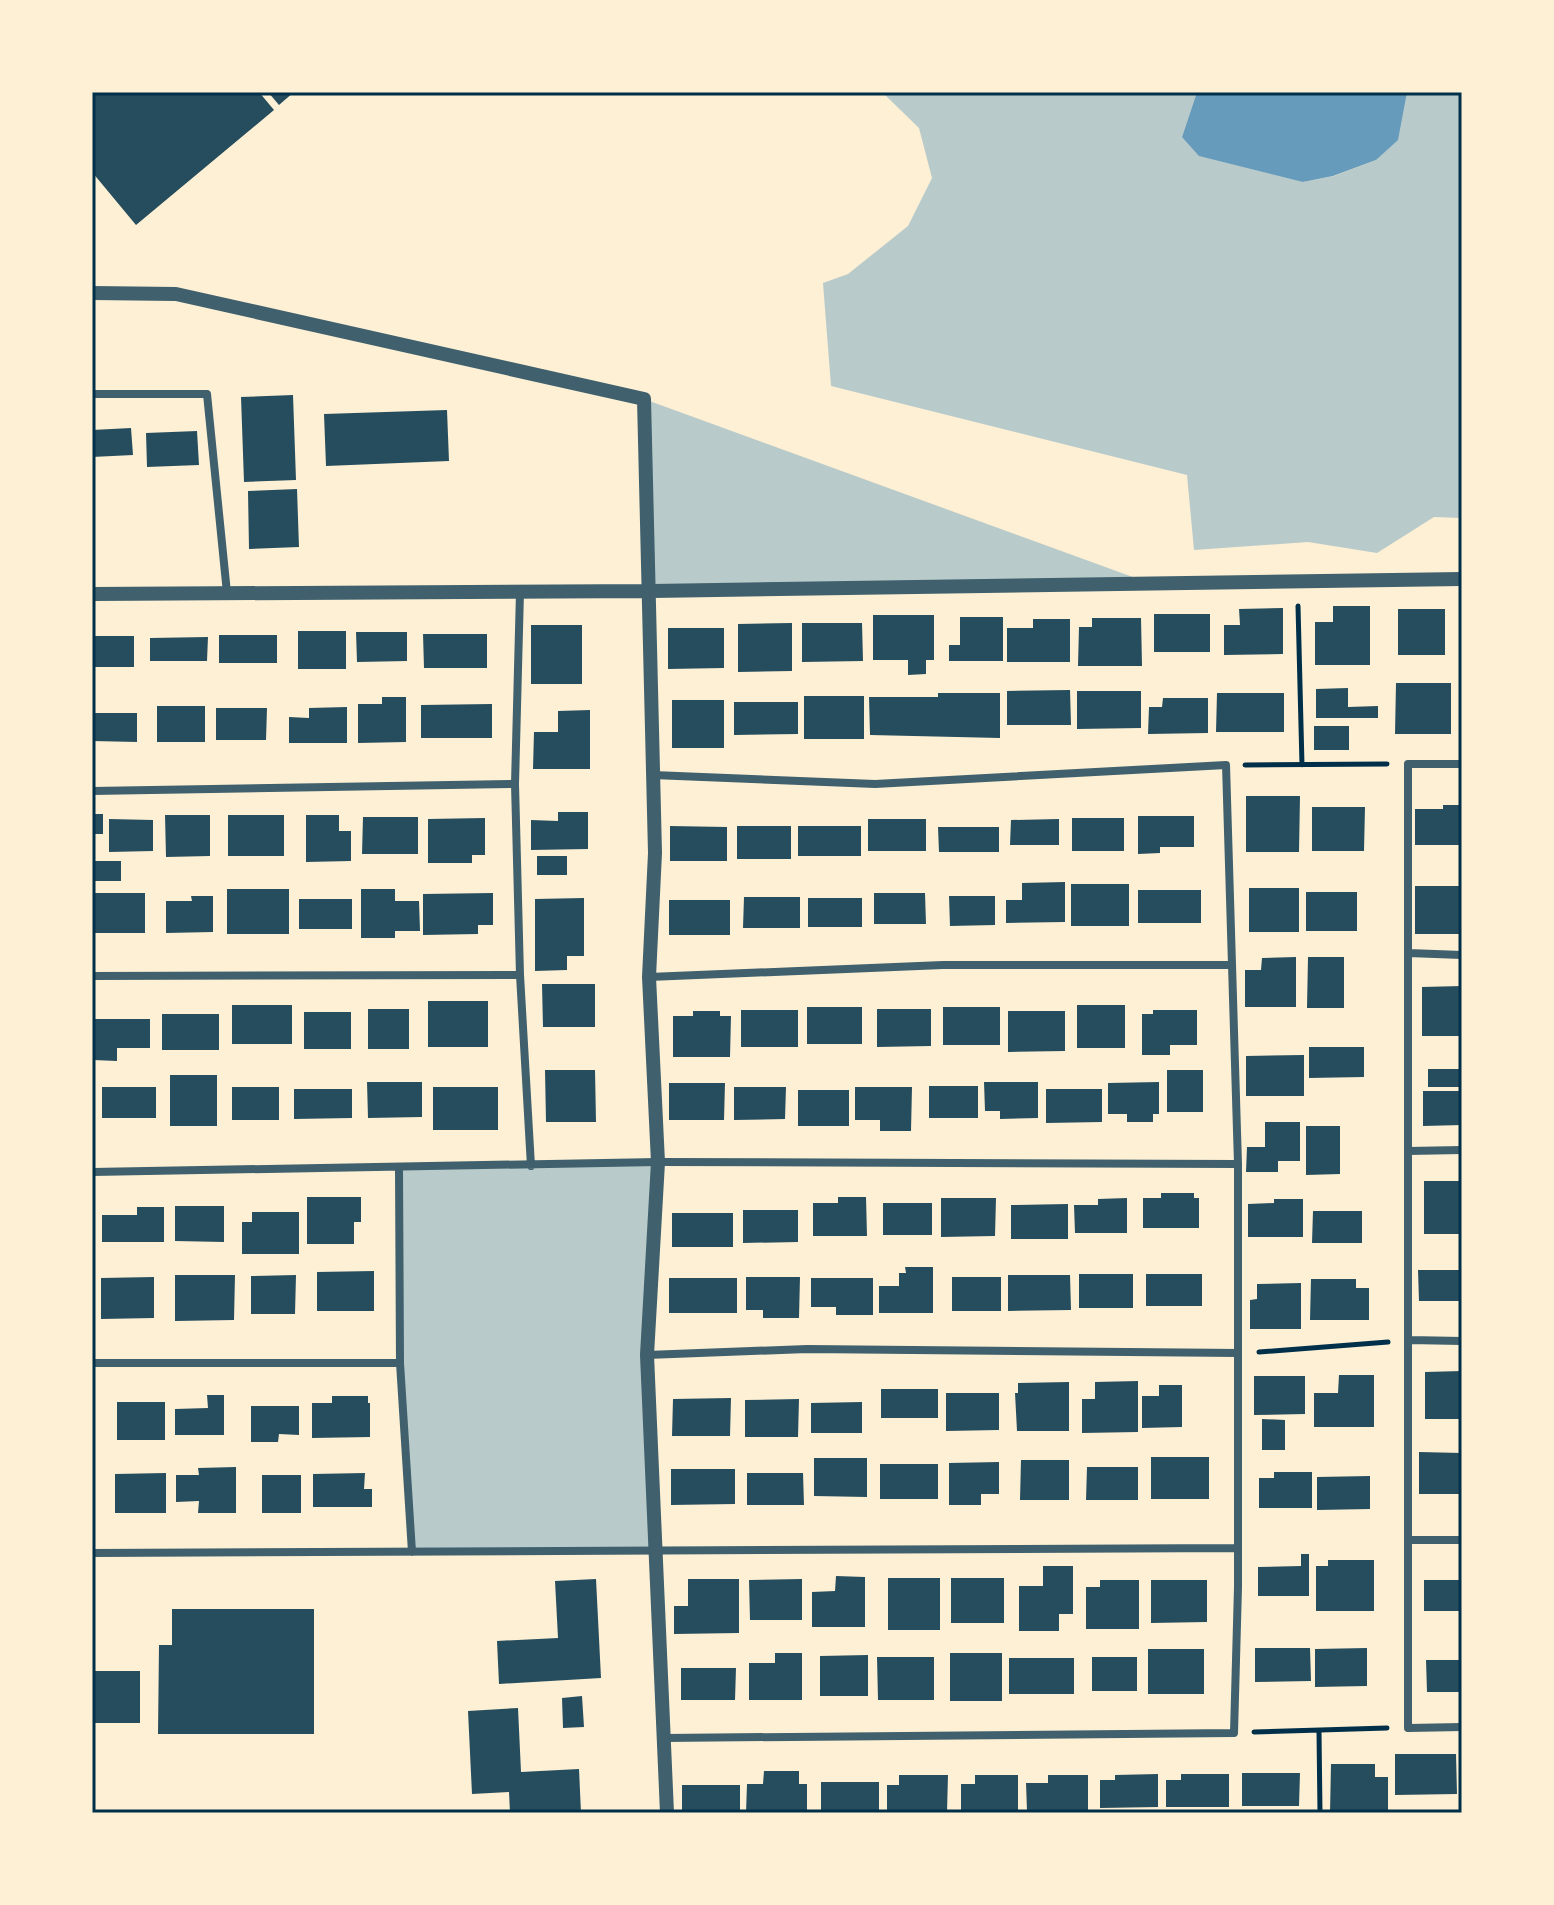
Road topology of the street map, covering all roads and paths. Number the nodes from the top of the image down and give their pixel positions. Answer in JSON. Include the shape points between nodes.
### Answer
{"nodes":[{"id":1,"x":92,"y":293,"type":"edge"},
{"id":2,"x":92,"y":394,"type":"edge"},
{"id":3,"x":1462,"y":579,"type":"edge"},
{"id":4,"x":1297,"y":581,"type":"junction"},
{"id":5,"x":649,"y":591,"type":"junction"},
{"id":6,"x":520,"y":592,"type":"junction"},
{"id":7,"x":227,"y":593,"type":"junction"},
{"id":8,"x":92,"y":594,"type":"edge"},
{"id":9,"x":1408,"y":764,"type":"junction"},
{"id":10,"x":1462,"y":764,"type":"edge"},
{"id":11,"x":1226,"y":765,"type":"junction"},
{"id":12,"x":1302,"y":765,"type":"junction"},
{"id":13,"x":653,"y":775,"type":"junction"},
{"id":14,"x":515,"y":784,"type":"junction"},
{"id":15,"x":92,"y":791,"type":"edge"},
{"id":16,"x":1408,"y":953,"type":"junction"},
{"id":17,"x":1462,"y":955,"type":"edge"},
{"id":18,"x":1232,"y":965,"type":"junction"},
{"id":19,"x":520,"y":975,"type":"junction"},
{"id":20,"x":92,"y":976,"type":"edge"},
{"id":21,"x":649,"y":977,"type":"junction"},
{"id":22,"x":1462,"y":1150,"type":"edge"},
{"id":23,"x":1408,"y":1151,"type":"junction"},
{"id":24,"x":658,"y":1162,"type":"junction"},
{"id":25,"x":1238,"y":1164,"type":"junction"},
{"id":26,"x":531,"y":1166,"type":"junction"},
{"id":27,"x":399,"y":1168,"type":"junction"},
{"id":28,"x":92,"y":1172,"type":"edge"},
{"id":29,"x":1409,"y":1340,"type":"junction"},
{"id":30,"x":1462,"y":1341,"type":"edge"},
{"id":31,"x":1238,"y":1353,"type":"junction"},
{"id":32,"x":647,"y":1355,"type":"junction"},
{"id":33,"x":92,"y":1363,"type":"edge"},
{"id":34,"x":400,"y":1363,"type":"junction"},
{"id":35,"x":1409,"y":1540,"type":"junction"},
{"id":36,"x":1462,"y":1540,"type":"edge"},
{"id":37,"x":1238,"y":1548,"type":"junction"},
{"id":38,"x":656,"y":1551,"type":"junction"},
{"id":39,"x":412,"y":1552,"type":"junction"},
{"id":40,"x":92,"y":1553,"type":"edge"},
{"id":41,"x":1462,"y":1727,"type":"edge"},
{"id":42,"x":1408,"y":1728,"type":"junction"},
{"id":43,"x":1319,"y":1731,"type":"junction"},
{"id":44,"x":1234,"y":1733,"type":"junction"},
{"id":45,"x":664,"y":1738,"type":"junction"},
{"id":46,"x":667,"y":1813,"type":"edge"},
{"id":47,"x":1320,"y":1813,"type":"edge"}],
"edges":[{"from":1,"to":5,"type":"street","via":[[176,294],[644,399]]},
{"from":2,"to":7,"type":"street","via":[[207,394]]},
{"from":3,"to":4,"type":"street"},
{"from":4,"to":5,"type":"street"},
{"from":4,"to":12,"type":"path"},
{"from":5,"to":6,"type":"street"},
{"from":5,"to":13,"type":"street"},
{"from":6,"to":7,"type":"street"},
{"from":6,"to":14,"type":"street"},
{"from":7,"to":8,"type":"street"},
{"from":9,"to":10,"type":"street"},
{"from":9,"to":12,"type":"path"},
{"from":9,"to":16,"type":"street"},
{"from":11,"to":12,"type":"path"},
{"from":11,"to":13,"type":"street","via":[[875,784]]},
{"from":11,"to":18,"type":"street"},
{"from":13,"to":21,"type":"street"},
{"from":14,"to":15,"type":"street"},
{"from":14,"to":19,"type":"street"},
{"from":16,"to":17,"type":"street"},
{"from":16,"to":23,"type":"street"},
{"from":18,"to":21,"type":"street","via":[[943,965]]},
{"from":18,"to":25,"type":"street"},
{"from":19,"to":20,"type":"street"},
{"from":19,"to":26,"type":"street"},
{"from":21,"to":24,"type":"street"},
{"from":22,"to":23,"type":"street"},
{"from":23,"to":29,"type":"street"},
{"from":24,"to":25,"type":"street"},
{"from":24,"to":26,"type":"street"},
{"from":24,"to":32,"type":"street"},
{"from":25,"to":31,"type":"street"},
{"from":26,"to":27,"type":"street"},
{"from":27,"to":28,"type":"street"},
{"from":27,"to":34,"type":"street"},
{"from":29,"to":30,"type":"street"},
{"from":29,"to":31,"type":"path"},
{"from":29,"to":35,"type":"street"},
{"from":31,"to":32,"type":"street","via":[[807,1349]]},
{"from":31,"to":37,"type":"street"},
{"from":32,"to":38,"type":"street"},
{"from":33,"to":34,"type":"street"},
{"from":34,"to":39,"type":"street"},
{"from":35,"to":36,"type":"street"},
{"from":35,"to":42,"type":"street"},
{"from":37,"to":38,"type":"street"},
{"from":37,"to":44,"type":"street"},
{"from":38,"to":39,"type":"street"},
{"from":38,"to":45,"type":"street"},
{"from":39,"to":40,"type":"street"},
{"from":41,"to":42,"type":"street"},
{"from":42,"to":43,"type":"path"},
{"from":43,"to":44,"type":"path"},
{"from":43,"to":47,"type":"path"},
{"from":44,"to":45,"type":"street"},
{"from":45,"to":46,"type":"street"}]}
